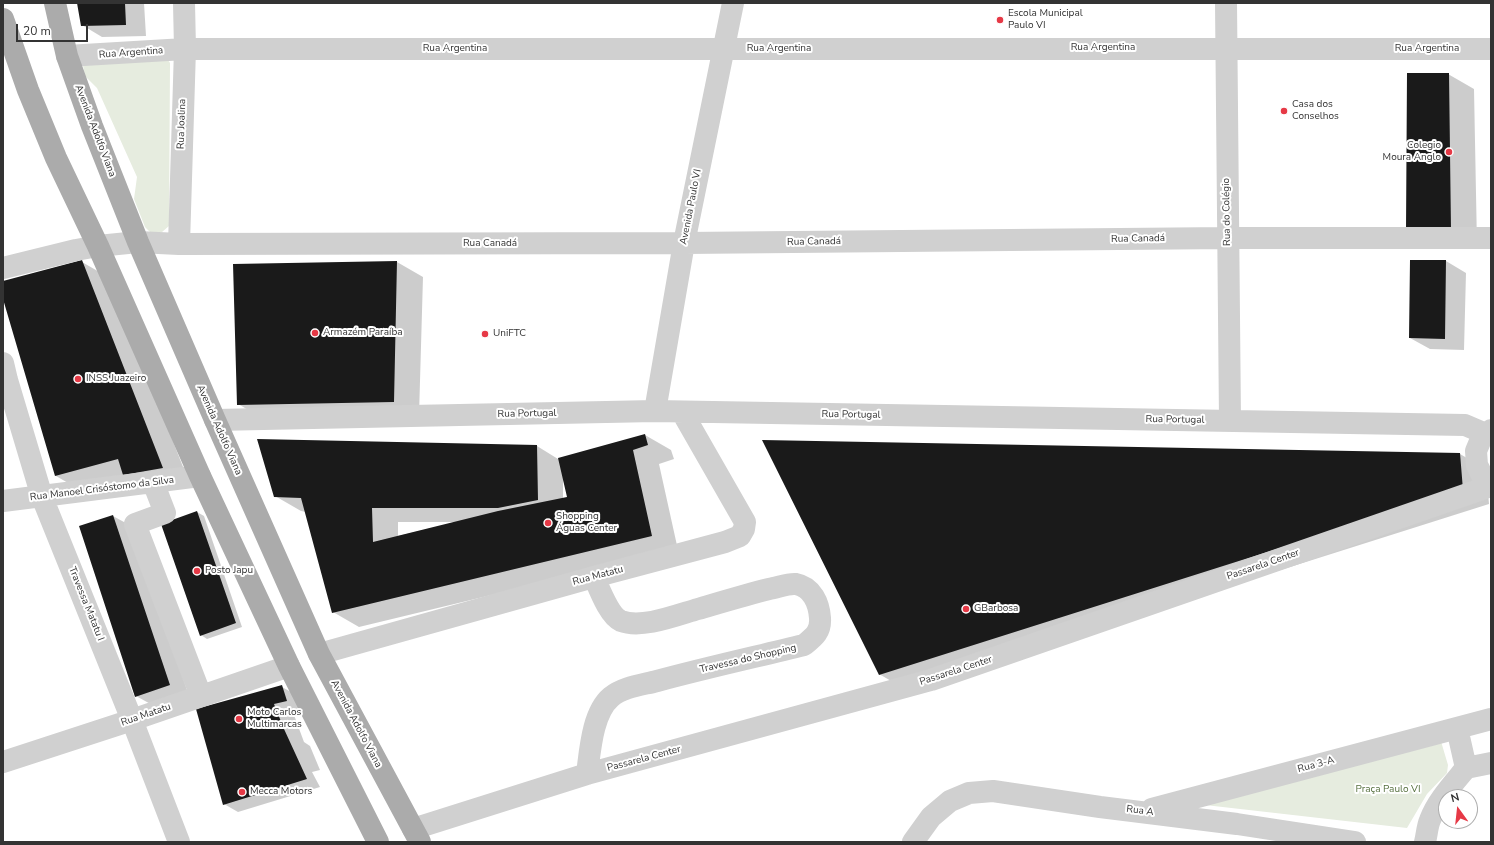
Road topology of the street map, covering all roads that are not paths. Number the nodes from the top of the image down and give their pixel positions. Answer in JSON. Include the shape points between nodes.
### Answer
{"nodes":[{"id":1,"x":55,"y":3,"type":"edge"},
{"id":2,"x":184,"y":3,"type":"edge"},
{"id":3,"x":733,"y":3,"type":"edge"},
{"id":4,"x":1226,"y":3,"type":"edge"},
{"id":5,"x":3,"y":19,"type":"edge"},
{"id":6,"x":1226,"y":48,"type":"junction"},
{"id":7,"x":185,"y":49,"type":"junction"},
{"id":8,"x":724,"y":49,"type":"junction"},
{"id":9,"x":1491,"y":49,"type":"edge"},
{"id":10,"x":67,"y":56,"type":"junction"},
{"id":11,"x":1228,"y":238,"type":"junction"},
{"id":12,"x":1491,"y":238,"type":"edge"},
{"id":13,"x":138,"y":242,"type":"junction"},
{"id":14,"x":684,"y":243,"type":"junction"},
{"id":15,"x":179,"y":244,"type":"junction"},
{"id":16,"x":98,"y":246,"type":"junction"},
{"id":17,"x":3,"y":268,"type":"edge"},
{"id":18,"x":3,"y":363,"type":"edge"},
{"id":19,"x":655,"y":411,"type":"junction"},
{"id":20,"x":682,"y":412,"type":"junction"},
{"id":21,"x":215,"y":420,"type":"junction"},
{"id":22,"x":1230,"y":421,"type":"junction"},
{"id":23,"x":1488,"y":432,"type":"edge"},
{"id":24,"x":200,"y":476,"type":"junction"},
{"id":25,"x":153,"y":482,"type":"junction"},
{"id":26,"x":1491,"y":483,"type":"edge"},
{"id":27,"x":1491,"y":486,"type":"edge"},
{"id":28,"x":42,"y":497,"type":"junction"},
{"id":29,"x":3,"y":501,"type":"edge"},
{"id":30,"x":594,"y":577,"type":"junction"},
{"id":31,"x":319,"y":654,"type":"junction"},
{"id":32,"x":289,"y":666,"type":"junction"},
{"id":33,"x":200,"y":696,"type":"junction"},
{"id":34,"x":1491,"y":719,"type":"edge"},
{"id":35,"x":132,"y":720,"type":"junction"},
{"id":36,"x":1457,"y":728,"type":"junction"},
{"id":37,"x":3,"y":762,"type":"edge"},
{"id":38,"x":1491,"y":763,"type":"edge"},
{"id":39,"x":1466,"y":768,"type":"junction"},
{"id":40,"x":587,"y":774,"type":"junction"},
{"id":41,"x":1141,"y":811,"type":"junction"},
{"id":42,"x":417,"y":836,"type":"edge"},
{"id":43,"x":179,"y":842,"type":"edge"},
{"id":44,"x":378,"y":842,"type":"edge"},
{"id":45,"x":913,"y":842,"type":"edge"},
{"id":46,"x":1355,"y":842,"type":"edge"},
{"id":47,"x":1425,"y":842,"type":"edge"}],
"edges":[{"from":1,"to":10,"type":"main road","name":"Avenida Adolfo Viana"},
{"from":2,"to":7,"type":"street","name":"Rua Joalina"},
{"from":3,"to":8,"type":"street","name":"Avenida Paulo VI"},
{"from":4,"to":6,"type":"street","name":"Rua do Colégio"},
{"from":5,"to":16,"type":"main road","via":[[56,158]]},
{"from":6,"to":8,"type":"street","name":"Rua Argentina"},
{"from":6,"to":9,"type":"street","name":"Rua Argentina"},
{"from":6,"to":11,"type":"street","name":"Rua do Colégio"},
{"from":7,"to":8,"type":"street","name":"Rua Argentina"},
{"from":7,"to":10,"type":"street","name":"Rua Argentina"},
{"from":7,"to":15,"type":"street","name":"Rua Joalina"},
{"from":8,"to":14,"type":"street","name":"Avenida Paulo VI"},
{"from":10,"to":13,"type":"main road","name":"Avenida Adolfo Viana"},
{"from":11,"to":12,"type":"street","name":"Rua Canadá"},
{"from":11,"to":14,"type":"street","name":"Rua Canadá"},
{"from":11,"to":22,"type":"street","name":"Rua do Colégio"},
{"from":13,"to":15,"type":"street","name":"Rua Canadá"},
{"from":13,"to":16,"type":"street","name":"Rua Canadá"},
{"from":13,"to":21,"type":"main road","name":"Avenida Adolfo Viana"},
{"from":14,"to":15,"type":"street","name":"Rua Canadá"},
{"from":14,"to":19,"type":"street","name":"Avenida Paulo VI"},
{"from":16,"to":17,"type":"street","name":"Rua Canadá"},
{"from":16,"to":24,"type":"main road"},
{"from":18,"to":28,"type":"street","name":"Travessa Matatu I"},
{"from":19,"to":20,"type":"street","name":"Rua Portugal"},
{"from":19,"to":21,"type":"street","name":"Rua Portugal"},
{"from":20,"to":22,"type":"street","name":"Rua Portugal"},
{"from":20,"to":30,"type":"street","name":"Rua Matatu","via":[[745,522],[744,529],[740,536],[725,542]]},
{"from":21,"to":31,"type":"main road","name":"Avenida Adolfo Viana"},
{"from":22,"to":23,"type":"street","name":"Rua Portugal","via":[[1465,425]]},
{"from":23,"to":26,"type":"street","via":[[1481,438],[1476,451],[1477,465],[1483,477]]},
{"from":24,"to":25,"type":"street","name":"Rua Manoel Crisóstomo da Silva"},
{"from":24,"to":32,"type":"main road"},
{"from":25,"to":28,"type":"street","name":"Rua Manoel Crisóstomo da Silva"},
{"from":25,"to":33,"type":"street","via":[[165,513],[135,524]]},
{"from":27,"to":40,"type":"street","name":"Passarela Center","via":[[931,680]]},
{"from":28,"to":29,"type":"street","name":"Rua Manoel Crisóstomo da Silva"},
{"from":28,"to":35,"type":"street","name":"Travessa Matatu I"},
{"from":30,"to":31,"type":"street","name":"Rua Matatu"},
{"from":30,"to":40,"type":"street","name":"Travessa do Shopping","via":[[607,607],[619,620],[633,623],[657,620],[793,584],[803,586],[813,594],[818,605],[820,629],[816,636],[804,645],[676,676],[625,690],[611,697],[602,708],[596,722]]},
{"from":31,"to":42,"type":"main road","name":"Avenida Adolfo Viana"},
{"from":32,"to":33,"type":"street","name":"Rua Matatu"},
{"from":32,"to":44,"type":"main road"},
{"from":33,"to":35,"type":"street","name":"Rua Matatu"},
{"from":34,"to":36,"type":"street","name":"Rua 3-A"},
{"from":35,"to":37,"type":"street","name":"Rua Matatu"},
{"from":35,"to":43,"type":"street","name":"Travessa Matatu I"},
{"from":36,"to":39,"type":"street"},
{"from":36,"to":41,"type":"street","name":"Rua 3-A"},
{"from":38,"to":39,"type":"street"},
{"from":39,"to":47,"type":"street","via":[[1434,813]]},
{"from":40,"to":42,"type":"street","name":"Passarela Center"},
{"from":41,"to":45,"type":"street","name":"Rua A","via":[[993,791],[969,794],[950,802],[931,817]]},
{"from":41,"to":46,"type":"street","name":"Rua A"}]}
